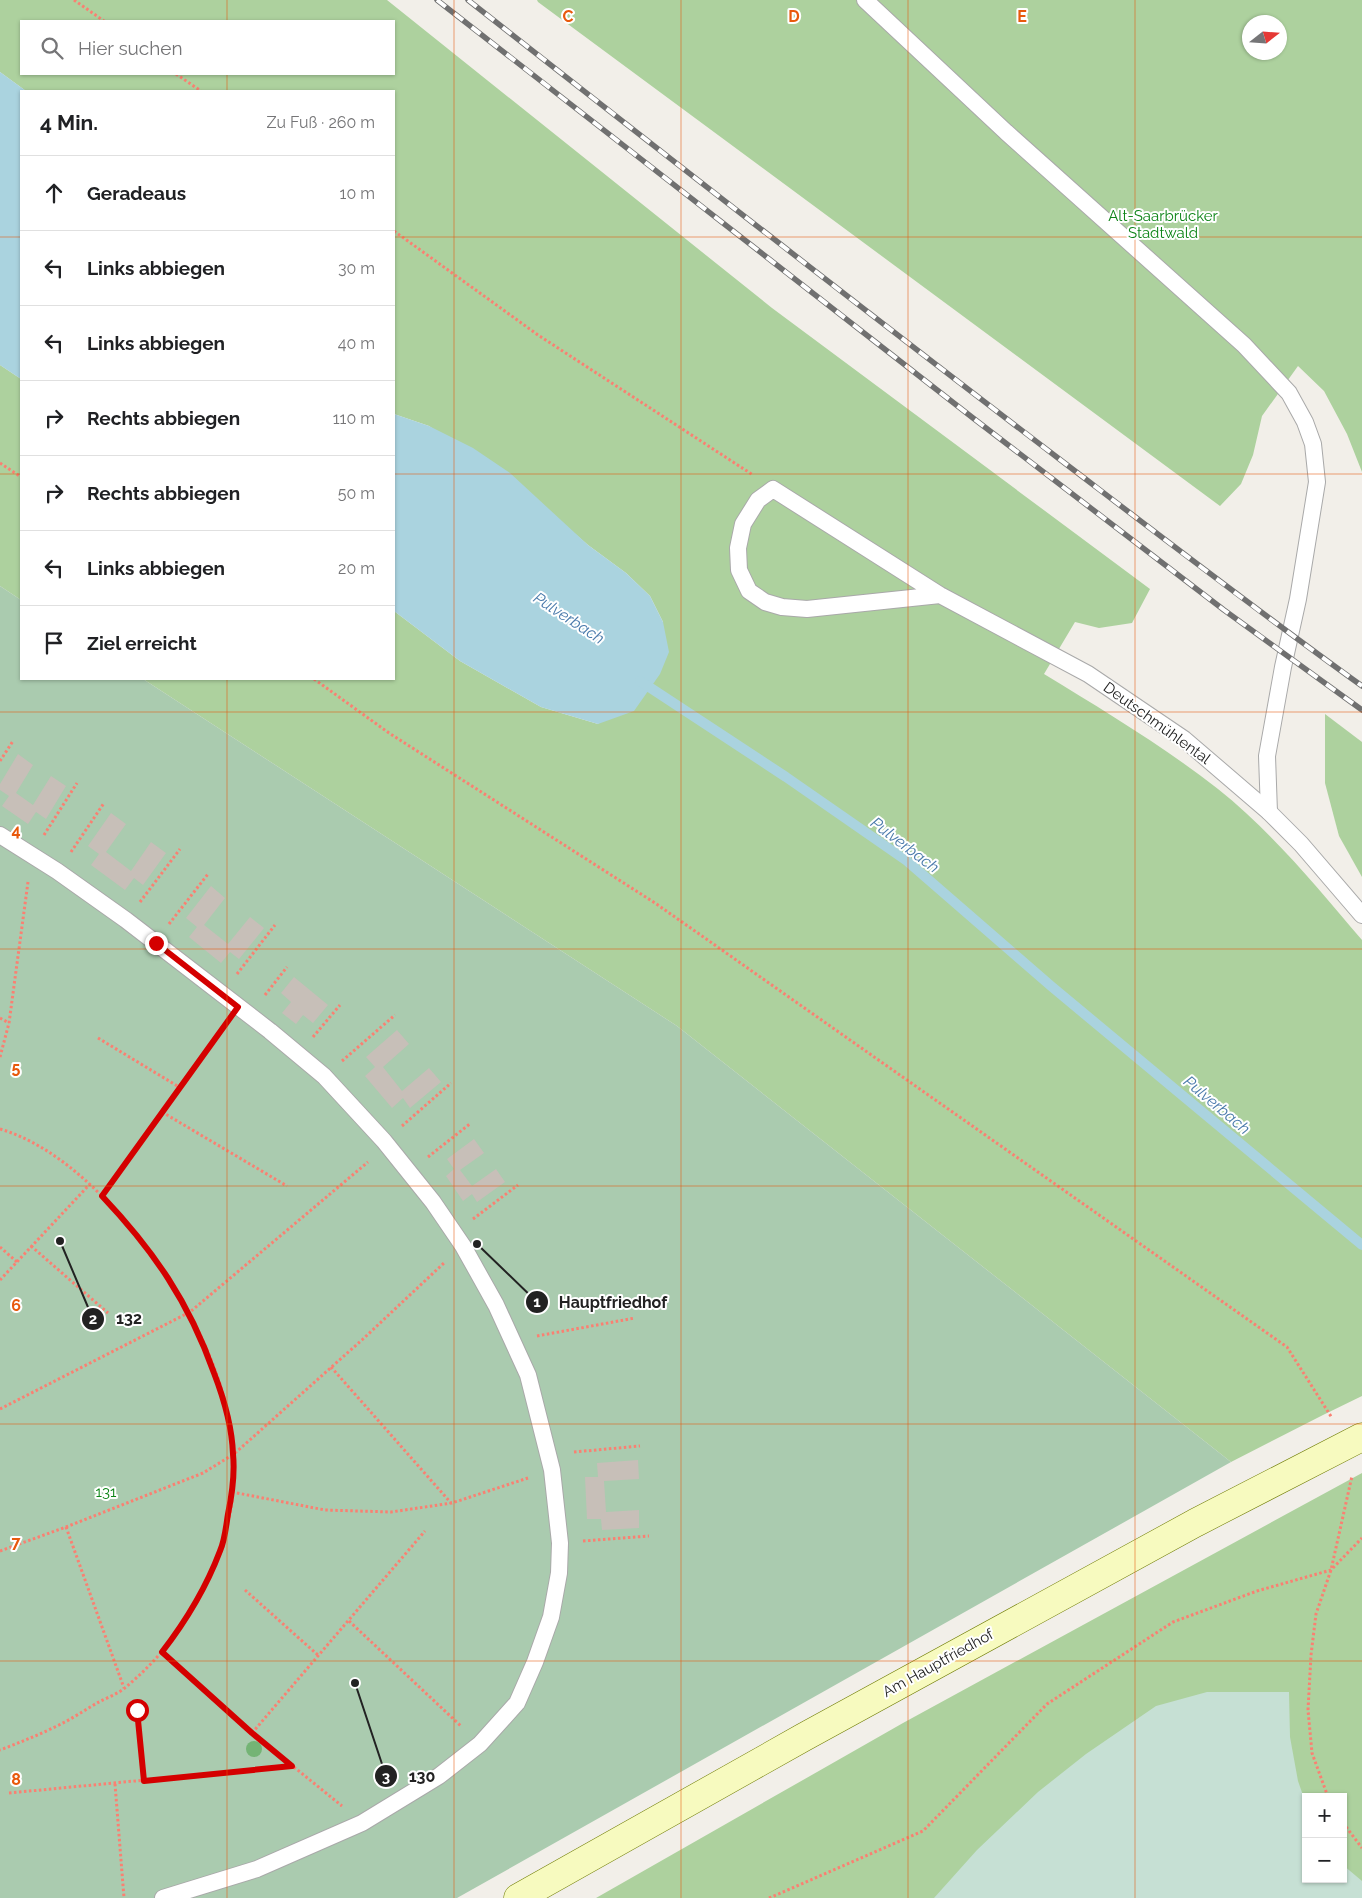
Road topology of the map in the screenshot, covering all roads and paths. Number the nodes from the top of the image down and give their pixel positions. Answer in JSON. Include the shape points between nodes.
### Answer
{"nodes":[{"id":1,"x":74,"y":0,"type":"edge"},
{"id":2,"x":865,"y":0,"type":"edge"},
{"id":3,"x":103,"y":20,"type":"edge"},
{"id":4,"x":177,"y":75,"type":"edge"},
{"id":5,"x":200,"y":90,"type":"edge"},
{"id":6,"x":395,"y":232,"type":"edge"},
{"id":7,"x":0,"y":463,"type":"edge"},
{"id":8,"x":20,"y":476,"type":"edge"},
{"id":9,"x":774,"y":489,"type":"junction"},
{"id":10,"x":940,"y":595,"type":"junction"},
{"id":11,"x":315,"y":680,"type":"edge"},
{"id":12,"x":13,"y":741,"type":"dead end"},
{"id":13,"x":0,"y":761,"type":"edge"},
{"id":14,"x":77,"y":783,"type":"dead end"},
{"id":15,"x":104,"y":803,"type":"dead end"},
{"id":16,"x":1269,"y":812,"type":"junction"},
{"id":17,"x":0,"y":835,"type":"edge"},
{"id":18,"x":180,"y":849,"type":"dead end"},
{"id":19,"x":32,"y":855,"type":"junction"},
{"id":20,"x":58,"y":871,"type":"junction"},
{"id":21,"x":208,"y":874,"type":"dead end"},
{"id":22,"x":1362,"y":916,"type":"edge"},
{"id":23,"x":126,"y":920,"type":"junction"},
{"id":24,"x":275,"y":925,"type":"dead end"},
{"id":25,"x":156,"y":943,"type":"junction"},
{"id":26,"x":287,"y":967,"type":"dead end"},
{"id":27,"x":222,"y":994,"type":"junction"},
{"id":28,"x":340,"y":1005,"type":"dead end"},
{"id":29,"x":243,"y":1011,"type":"junction"},
{"id":30,"x":395,"y":1015,"type":"dead end"},
{"id":31,"x":0,"y":1018,"type":"edge"},
{"id":32,"x":9,"y":1023,"type":"junction"},
{"id":33,"x":98,"y":1038,"type":"dead end"},
{"id":34,"x":298,"y":1054,"type":"junction"},
{"id":35,"x":0,"y":1057,"type":"edge"},
{"id":36,"x":324,"y":1076,"type":"junction"},
{"id":37,"x":451,"y":1083,"type":"dead end"},
{"id":38,"x":179,"y":1087,"type":"junction"},
{"id":39,"x":162,"y":1112,"type":"junction"},
{"id":40,"x":471,"y":1123,"type":"dead end"},
{"id":41,"x":0,"y":1129,"type":"edge"},
{"id":42,"x":386,"y":1143,"type":"junction"},
{"id":43,"x":409,"y":1171,"type":"junction"},
{"id":44,"x":90,"y":1184,"type":"junction"},
{"id":45,"x":287,"y":1186,"type":"dead end"},
{"id":46,"x":518,"y":1186,"type":"dead end"},
{"id":47,"x":102,"y":1196,"type":"junction"},
{"id":48,"x":458,"y":1239,"type":"junction"},
{"id":49,"x":31,"y":1246,"type":"junction"},
{"id":50,"x":0,"y":1247,"type":"edge"},
{"id":51,"x":17,"y":1262,"type":"junction"},
{"id":52,"x":0,"y":1280,"type":"edge"},
{"id":53,"x":190,"y":1312,"type":"junction"},
{"id":54,"x":108,"y":1313,"type":"dead end"},
{"id":55,"x":635,"y":1318,"type":"dead end"},
{"id":56,"x":512,"y":1341,"type":"junction"},
{"id":57,"x":331,"y":1367,"type":"junction"},
{"id":58,"x":0,"y":1409,"type":"edge"},
{"id":59,"x":1354,"y":1441,"type":"edge"},
{"id":60,"x":640,"y":1446,"type":"dead end"},
{"id":61,"x":234,"y":1454,"type":"junction"},
{"id":62,"x":550,"y":1462,"type":"junction"},
{"id":63,"x":232,"y":1492,"type":"junction"},
{"id":64,"x":452,"y":1503,"type":"junction"},
{"id":65,"x":66,"y":1527,"type":"junction"},
{"id":66,"x":425,"y":1531,"type":"dead end"},
{"id":67,"x":649,"y":1536,"type":"dead end"},
{"id":68,"x":1362,"y":1538,"type":"edge"},
{"id":69,"x":560,"y":1543,"type":"junction"},
{"id":70,"x":0,"y":1551,"type":"edge"},
{"id":71,"x":1331,"y":1570,"type":"junction"},
{"id":72,"x":245,"y":1590,"type":"dead end"},
{"id":73,"x":349,"y":1621,"type":"junction"},
{"id":74,"x":162,"y":1652,"type":"junction"},
{"id":75,"x":319,"y":1656,"type":"junction"},
{"id":76,"x":124,"y":1688,"type":"junction"},
{"id":77,"x":137,"y":1710,"type":"dead end"},
{"id":78,"x":252,"y":1733,"type":"junction"},
{"id":79,"x":480,"y":1744,"type":"junction"},
{"id":80,"x":0,"y":1750,"type":"edge"},
{"id":81,"x":292,"y":1766,"type":"junction"},
{"id":82,"x":144,"y":1781,"type":"junction"},
{"id":83,"x":115,"y":1784,"type":"junction"},
{"id":84,"x":9,"y":1793,"type":"dead end"},
{"id":85,"x":1327,"y":1793,"type":"edge"},
{"id":86,"x":362,"y":1823,"type":"junction"},
{"id":87,"x":1347,"y":1828,"type":"edge"},
{"id":88,"x":1362,"y":1848,"type":"edge"},
{"id":89,"x":124,"y":1898,"type":"edge"},
{"id":90,"x":163,"y":1898,"type":"edge"},
{"id":91,"x":518,"y":1898,"type":"edge"},
{"id":92,"x":769,"y":1898,"type":"edge"}],
"edges":[{"from":1,"to":3,"type":"path"},
{"from":2,"to":16,"type":"lane","via":[[1006,132],[1244,345],[1289,393],[1305,422],[1313,444],[1317,482],[1267,756]]},
{"from":4,"to":5,"type":"path"},
{"from":6,"to":9,"type":"path","via":[[538,335]]},
{"from":7,"to":8,"type":"path"},
{"from":9,"to":10,"type":"lane","name":"Deutschmühlental"},
{"from":9,"to":10,"type":"lane","via":[[758,500],[742,524],[738,548],[739,570],[749,591],[765,602],[807,609]]},
{"from":10,"to":16,"type":"lane","name":"Deutschmühlental","via":[[1088,674],[1184,739]]},
{"from":11,"to":59,"type":"path","via":[[390,733],[655,903],[1287,1347],[1332,1420]]},
{"from":12,"to":13,"type":"path"},
{"from":14,"to":19,"type":"path"},
{"from":15,"to":20,"type":"path"},
{"from":16,"to":22,"type":"lane","name":"Deutschmühlental","via":[[1301,844]]},
{"from":17,"to":19,"type":"lane"},
{"from":18,"to":23,"type":"path"},
{"from":19,"to":20,"type":"lane"},
{"from":19,"to":32,"type":"path"},
{"from":20,"to":23,"type":"lane"},
{"from":21,"to":25,"type":"path"},
{"from":23,"to":25,"type":"lane"},
{"from":24,"to":27,"type":"path"},
{"from":25,"to":27,"type":"lane"},
{"from":26,"to":29,"type":"path"},
{"from":27,"to":29,"type":"lane"},
{"from":28,"to":34,"type":"path"},
{"from":29,"to":34,"type":"lane"},
{"from":29,"to":38,"type":"path"},
{"from":30,"to":36,"type":"path"},
{"from":31,"to":32,"type":"path"},
{"from":32,"to":35,"type":"path"},
{"from":33,"to":38,"type":"path"},
{"from":34,"to":36,"type":"lane"},
{"from":36,"to":42,"type":"lane"},
{"from":37,"to":42,"type":"path"},
{"from":38,"to":39,"type":"path"},
{"from":39,"to":45,"type":"path"},
{"from":39,"to":47,"type":"path"},
{"from":40,"to":43,"type":"path"},
{"from":41,"to":44,"type":"path","via":[[41,1148],[70,1166]]},
{"from":42,"to":43,"type":"lane"},
{"from":42,"to":53,"type":"path"},
{"from":43,"to":48,"type":"lane"},
{"from":44,"to":47,"type":"path"},
{"from":44,"to":49,"type":"path"},
{"from":46,"to":48,"type":"path"},
{"from":47,"to":53,"type":"path","via":[[143,1242]]},
{"from":48,"to":56,"type":"lane","via":[[496,1305]]},
{"from":48,"to":57,"type":"path"},
{"from":49,"to":51,"type":"path"},
{"from":49,"to":54,"type":"path"},
{"from":50,"to":51,"type":"path"},
{"from":51,"to":52,"type":"path"},
{"from":53,"to":58,"type":"path"},
{"from":53,"to":61,"type":"path","via":[[226,1404]]},
{"from":55,"to":56,"type":"path"},
{"from":56,"to":62,"type":"lane","via":[[528,1375]]},
{"from":57,"to":61,"type":"path"},
{"from":57,"to":64,"type":"path"},
{"from":59,"to":71,"type":"path","via":[[1355,1462]]},
{"from":59,"to":91,"type":"main road","name":"Am Hauptfriedhof","via":[[1195,1523],[804,1736]]},
{"from":60,"to":62,"type":"path"},
{"from":61,"to":63,"type":"path"},
{"from":61,"to":65,"type":"path","via":[[203,1473]]},
{"from":62,"to":64,"type":"path"},
{"from":62,"to":69,"type":"lane"},
{"from":63,"to":64,"type":"path","via":[[326,1510],[391,1512]]},
{"from":63,"to":74,"type":"path","via":[[221,1550],[198,1600]]},
{"from":65,"to":70,"type":"path"},
{"from":65,"to":76,"type":"path"},
{"from":66,"to":73,"type":"path"},
{"from":67,"to":69,"type":"path"},
{"from":68,"to":71,"type":"path"},
{"from":69,"to":79,"type":"lane","via":[[559,1573],[551,1617],[535,1662],[517,1703]]},
{"from":71,"to":85,"type":"path","via":[[1316,1614],[1308,1710],[1312,1752]]},
{"from":71,"to":92,"type":"path","via":[[1257,1591],[1173,1622],[1047,1704],[923,1831]]},
{"from":72,"to":75,"type":"path"},
{"from":73,"to":75,"type":"path"},
{"from":73,"to":79,"type":"path"},
{"from":74,"to":76,"type":"path"},
{"from":74,"to":78,"type":"path"},
{"from":75,"to":78,"type":"path"},
{"from":76,"to":80,"type":"path","via":[[63,1723]]},
{"from":77,"to":82,"type":"path"},
{"from":78,"to":81,"type":"path"},
{"from":79,"to":86,"type":"lane","via":[[439,1776]]},
{"from":81,"to":82,"type":"path"},
{"from":81,"to":86,"type":"path"},
{"from":82,"to":83,"type":"path"},
{"from":83,"to":84,"type":"path"},
{"from":83,"to":89,"type":"path"},
{"from":86,"to":90,"type":"lane","via":[[257,1869]]},
{"from":87,"to":88,"type":"path"}]}
